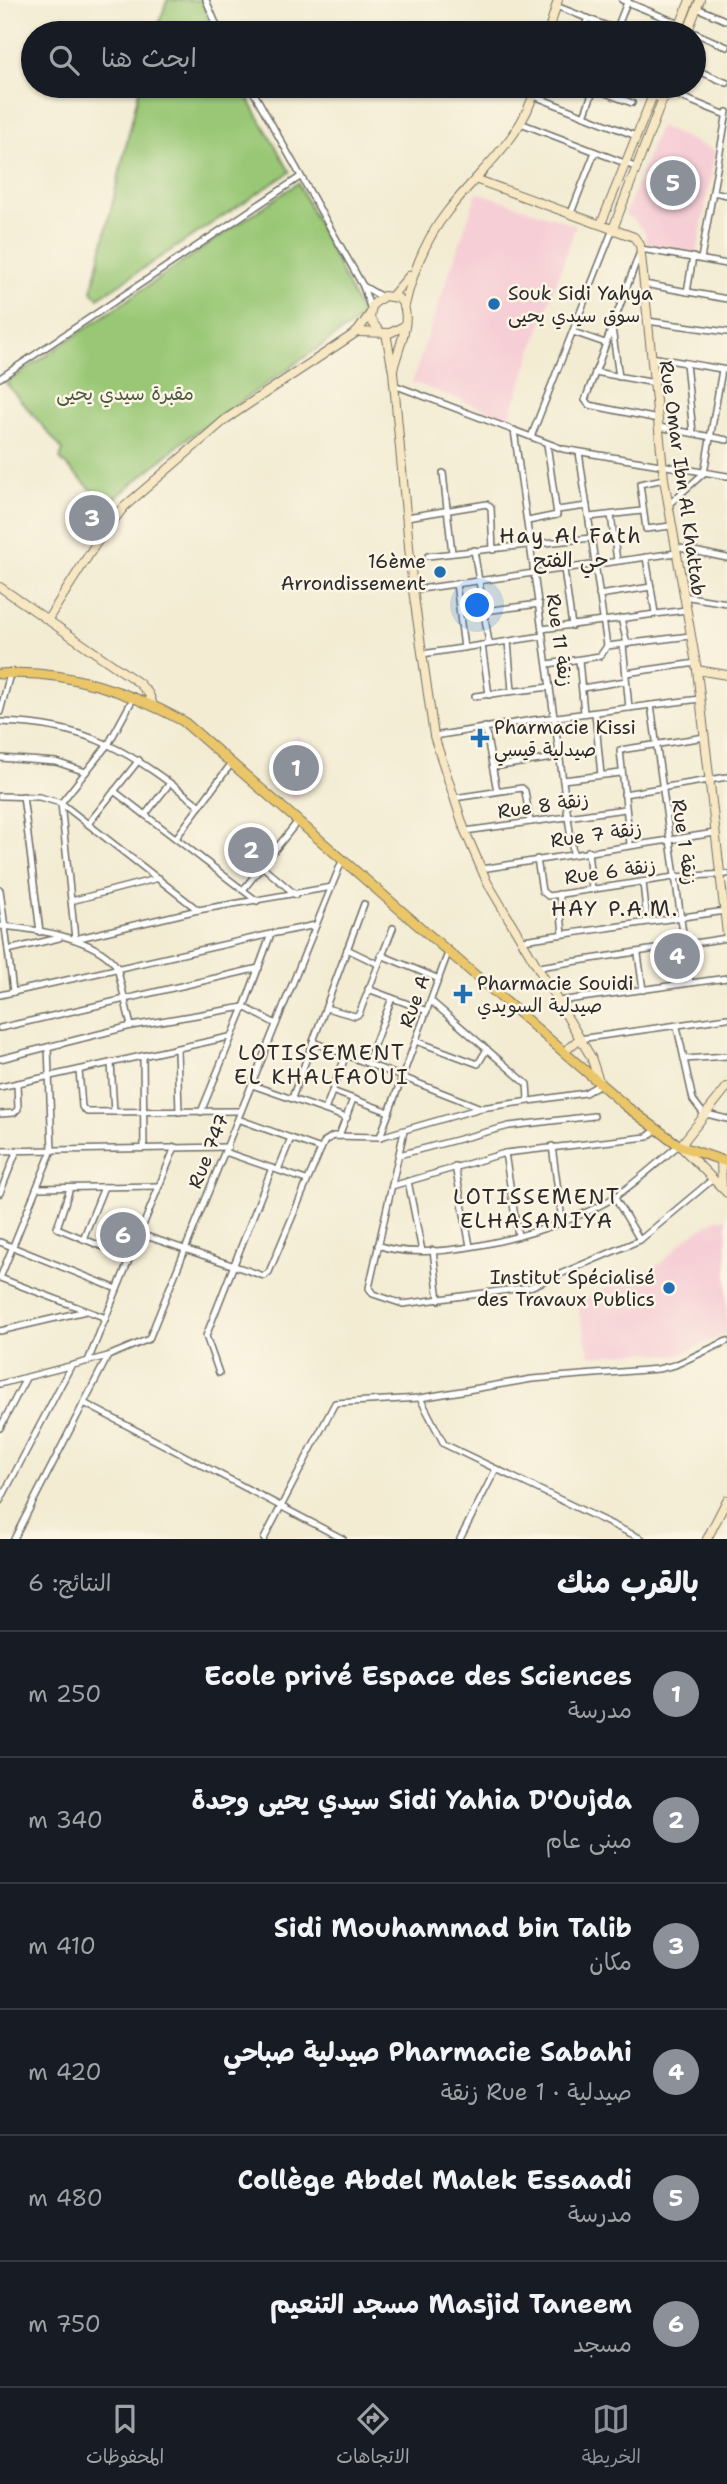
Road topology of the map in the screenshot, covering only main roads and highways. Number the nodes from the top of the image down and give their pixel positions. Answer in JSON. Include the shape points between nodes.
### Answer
{"nodes":[{"id":1,"x":5,"y":673,"type":"edge"},
{"id":2,"x":724,"y":1161,"type":"edge"}],
"edges":[{"from":1,"to":2,"type":"main road","via":[[81,680],[153,705],[197,732],[656,1130],[679,1146]]}]}
